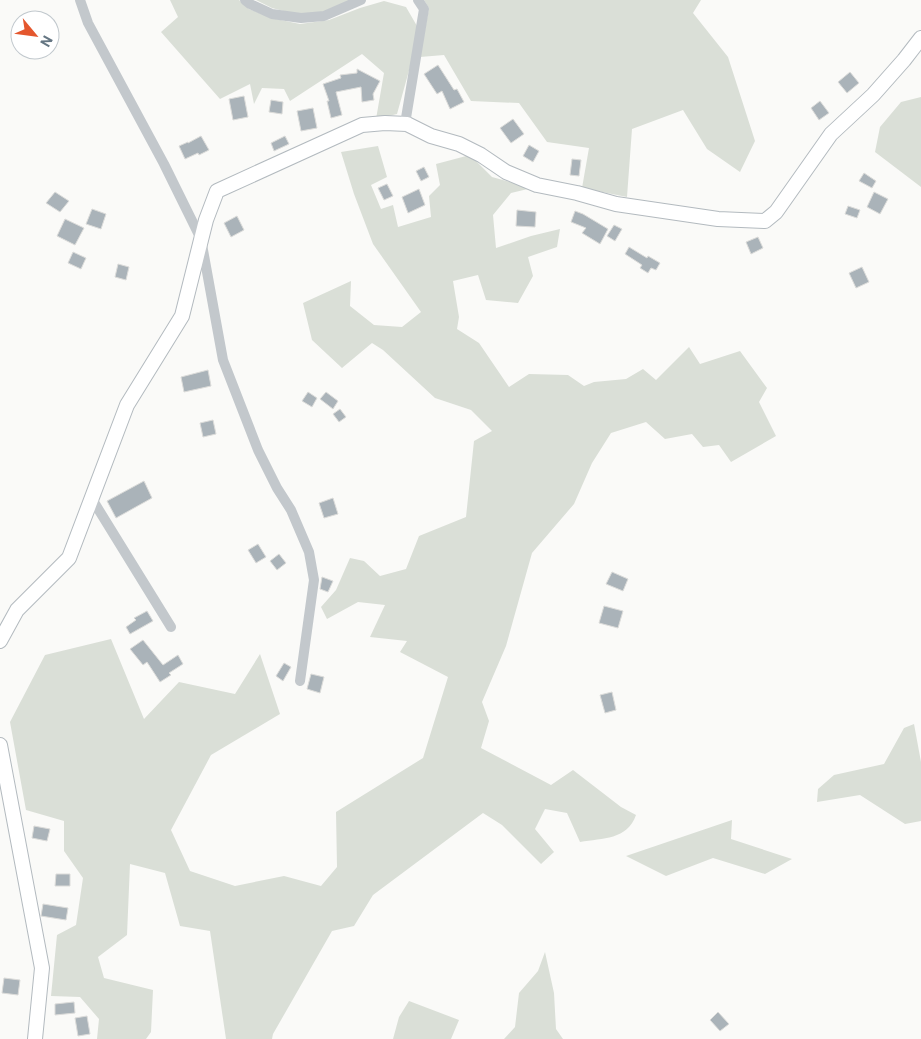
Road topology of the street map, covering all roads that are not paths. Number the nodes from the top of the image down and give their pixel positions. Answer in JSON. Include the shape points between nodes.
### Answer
{"nodes":[{"id":1,"x":80,"y":0,"type":"edge"},
{"id":2,"x":245,"y":0,"type":"edge"},
{"id":3,"x":361,"y":0,"type":"edge"},
{"id":4,"x":418,"y":0,"type":"edge"},
{"id":5,"x":921,"y":38,"type":"edge"},
{"id":6,"x":405,"y":124,"type":"junction"},
{"id":7,"x":201,"y":239,"type":"junction"},
{"id":8,"x":92,"y":499,"type":"junction"},
{"id":9,"x":171,"y":627,"type":"dead end"},
{"id":10,"x":0,"y":641,"type":"edge"},
{"id":11,"x":300,"y":681,"type":"dead end"},
{"id":12,"x":0,"y":745,"type":"edge"},
{"id":13,"x":35,"y":1039,"type":"edge"}],
"edges":[{"from":1,"to":7,"type":"street","via":[[88,23]]},
{"from":2,"to":3,"type":"street","via":[[272,14],[301,18],[324,16]]},
{"from":4,"to":6,"type":"street","via":[[424,9]]},
{"from":5,"to":6,"type":"street","via":[[873,95],[831,134],[776,212],[765,222],[718,219],[616,204],[537,185],[506,172],[459,144]]},
{"from":6,"to":7,"type":"street","via":[[362,124],[217,191]]},
{"from":7,"to":8,"type":"street","via":[[182,316],[127,405]]},
{"from":7,"to":11,"type":"street","via":[[224,360],[258,450],[291,510],[309,552],[314,580]]},
{"from":8,"to":9,"type":"street"},
{"from":8,"to":10,"type":"street","via":[[69,558],[17,610]]},
{"from":12,"to":13,"type":"street","via":[[42,968]]}]}
